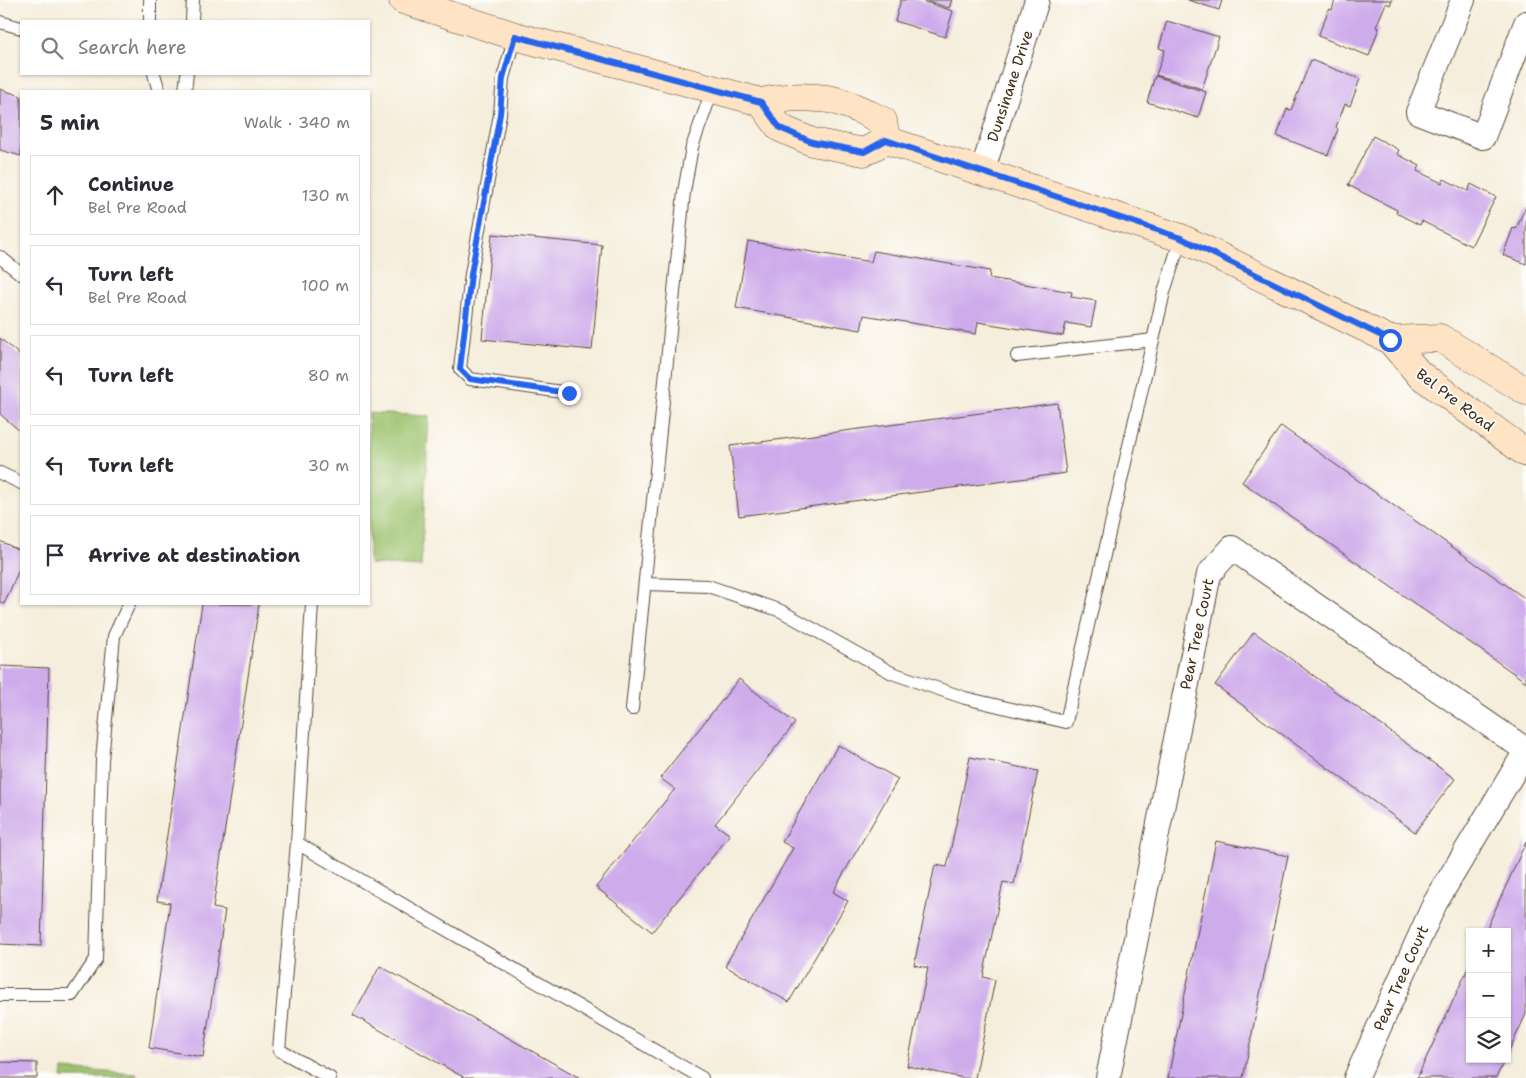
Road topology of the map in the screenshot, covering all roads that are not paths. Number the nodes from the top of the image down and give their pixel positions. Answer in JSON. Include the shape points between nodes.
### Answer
{"nodes":[{"id":1,"x":150,"y":0,"type":"edge"},
{"id":2,"x":193,"y":0,"type":"edge"},
{"id":3,"x":402,"y":0,"type":"edge"},
{"id":4,"x":1037,"y":0,"type":"edge"},
{"id":5,"x":1463,"y":0,"type":"edge"},
{"id":6,"x":150,"y":20,"type":"edge"},
{"id":7,"x":192,"y":20,"type":"edge"},
{"id":8,"x":0,"y":22,"type":"edge"},
{"id":9,"x":1526,"y":23,"type":"edge"},
{"id":10,"x":20,"y":28,"type":"edge"},
{"id":11,"x":515,"y":36,"type":"junction"},
{"id":12,"x":154,"y":75,"type":"edge"},
{"id":13,"x":187,"y":75,"type":"edge"},
{"id":14,"x":713,"y":88,"type":"junction"},
{"id":15,"x":159,"y":90,"type":"edge"},
{"id":16,"x":185,"y":90,"type":"edge"},
{"id":17,"x":761,"y":102,"type":"junction"},
{"id":18,"x":886,"y":140,"type":"junction"},
{"id":19,"x":982,"y":172,"type":"junction"},
{"id":20,"x":1181,"y":238,"type":"junction"},
{"id":21,"x":0,"y":257,"type":"edge"},
{"id":22,"x":20,"y":273,"type":"edge"},
{"id":23,"x":1153,"y":340,"type":"junction"},
{"id":24,"x":1390,"y":340,"type":"junction"},
{"id":25,"x":1017,"y":356,"type":"dead end"},
{"id":26,"x":1526,"y":391,"type":"edge"},
{"id":27,"x":569,"y":393,"type":"dead end"},
{"id":28,"x":1526,"y":453,"type":"edge"},
{"id":29,"x":0,"y":474,"type":"edge"},
{"id":30,"x":20,"y":483,"type":"edge"},
{"id":31,"x":644,"y":584,"type":"junction"},
{"id":32,"x":129,"y":605,"type":"edge"},
{"id":33,"x":312,"y":605,"type":"edge"},
{"id":34,"x":632,"y":709,"type":"dead end"},
{"id":35,"x":1526,"y":751,"type":"edge"},
{"id":36,"x":297,"y":843,"type":"junction"},
{"id":37,"x":0,"y":995,"type":"edge"},
{"id":38,"x":330,"y":1078,"type":"edge"},
{"id":39,"x":702,"y":1078,"type":"edge"},
{"id":40,"x":1108,"y":1078,"type":"edge"},
{"id":41,"x":1356,"y":1078,"type":"edge"}],
"edges":[{"from":1,"to":6,"type":"lane"},
{"from":2,"to":7,"type":"lane"},
{"from":3,"to":11,"type":"main road"},
{"from":4,"to":19,"type":"street","name":"Dunsinane Drive"},
{"from":5,"to":9,"type":"street","via":[[1418,112],[1483,137]]},
{"from":8,"to":10,"type":"lane"},
{"from":11,"to":14,"type":"main road"},
{"from":11,"to":27,"type":"lane","via":[[503,78],[500,114],[471,274],[460,369],[470,379]]},
{"from":12,"to":15,"type":"lane"},
{"from":13,"to":16,"type":"lane"},
{"from":14,"to":17,"type":"main road"},
{"from":14,"to":31,"type":"lane","via":[[692,147],[684,192]]},
{"from":17,"to":18,"type":"main road","via":[[780,128],[812,142],[864,152]]},
{"from":17,"to":18,"type":"main road","via":[[778,98],[828,100],[858,109],[883,121]]},
{"from":18,"to":19,"type":"main road","name":"Bel Pre Road"},
{"from":19,"to":20,"type":"main road","name":"Bel Pre Road"},
{"from":20,"to":23,"type":"lane"},
{"from":20,"to":24,"type":"main road","name":"Bel Pre Road"},
{"from":21,"to":22,"type":"lane"},
{"from":23,"to":25,"type":"lane"},
{"from":23,"to":31,"type":"lane","via":[[1066,722],[965,698],[892,673],[781,611],[708,586]]},
{"from":24,"to":26,"type":"main road","name":"Bel Pre Road","via":[[1440,338]]},
{"from":24,"to":28,"type":"main road","name":"Bel Pre Road","via":[[1419,374]]},
{"from":29,"to":30,"type":"lane"},
{"from":31,"to":34,"type":"lane"},
{"from":32,"to":37,"type":"lane","via":[[114,636],[102,760],[96,959],[72,995]]},
{"from":33,"to":36,"type":"lane"},
{"from":35,"to":40,"type":"street","name":"Pear Tree Court","via":[[1232,548],[1208,574]]},
{"from":35,"to":41,"type":"street","name":"Pear Tree Court","via":[[1435,903]]},
{"from":36,"to":38,"type":"lane","via":[[279,1050]]},
{"from":36,"to":39,"type":"lane"}]}
